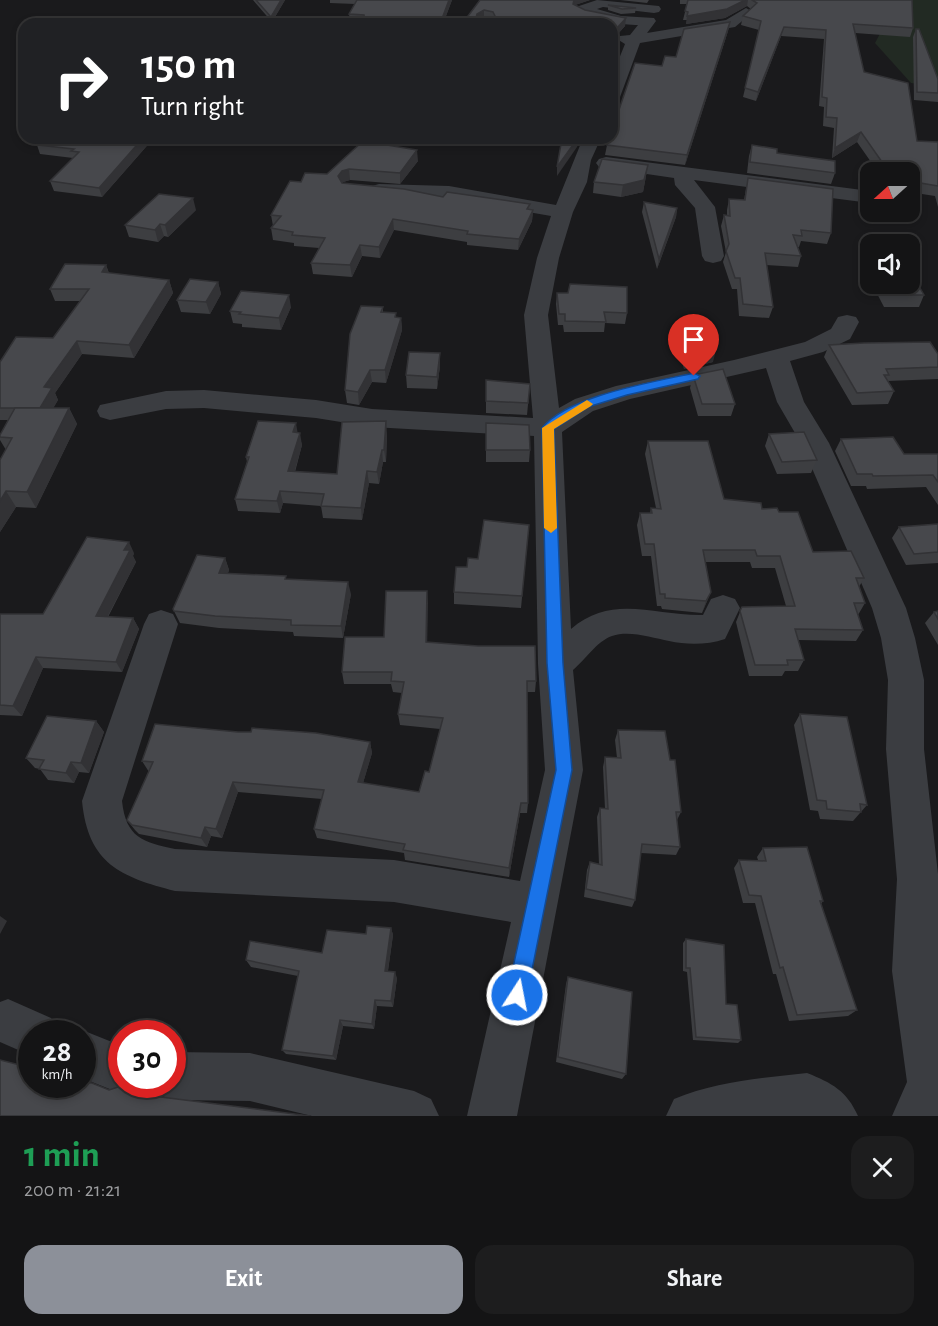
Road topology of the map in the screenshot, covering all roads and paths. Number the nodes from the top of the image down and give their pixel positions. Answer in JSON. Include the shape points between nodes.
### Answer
{"nodes":[{"id":1,"x":653,"y":10,"type":"edge"},
{"id":2,"x":746,"y":12,"type":"edge"},
{"id":3,"x":618,"y":39,"type":"edge"},
{"id":4,"x":634,"y":40,"type":"junction"},
{"id":5,"x":618,"y":81,"type":"edge"},
{"id":6,"x":587,"y":149,"type":"edge"},
{"id":7,"x":683,"y":172,"type":"junction"},
{"id":8,"x":363,"y":189,"type":"edge"},
{"id":9,"x":860,"y":196,"type":"edge"},
{"id":10,"x":563,"y":212,"type":"junction"},
{"id":11,"x":713,"y":256,"type":"dead end"},
{"id":12,"x":847,"y":322,"type":"dead end"},
{"id":13,"x":776,"y":356,"type":"junction"},
{"id":14,"x":110,"y":411,"type":"dead end"},
{"id":15,"x":548,"y":428,"type":"junction"},
{"id":16,"x":723,"y":608,"type":"dead end"},
{"id":17,"x":161,"y":624,"type":"dead end"},
{"id":18,"x":555,"y":663,"type":"junction"},
{"id":19,"x":535,"y":905,"type":"junction"},
{"id":20,"x":186,"y":1076,"type":"edge"},
{"id":21,"x":414,"y":1116,"type":"edge"},
{"id":22,"x":492,"y":1116,"type":"edge"},
{"id":23,"x":690,"y":1116,"type":"edge"},
{"id":24,"x":833,"y":1116,"type":"edge"},
{"id":25,"x":917,"y":1116,"type":"edge"}],
"edges":[{"from":1,"to":4,"type":"street"},
{"from":2,"to":4,"type":"street","via":[[730,24]]},
{"from":3,"to":4,"type":"street"},
{"from":4,"to":5,"type":"street"},
{"from":6,"to":7,"type":"street"},
{"from":6,"to":10,"type":"street"},
{"from":7,"to":9,"type":"street"},
{"from":7,"to":11,"type":"street","via":[[685,185],[705,207]]},
{"from":8,"to":10,"type":"street","via":[[449,192]]},
{"from":10,"to":15,"type":"street","via":[[536,315]]},
{"from":12,"to":13,"type":"street","via":[[841,334],[832,339]]},
{"from":13,"to":15,"type":"street","via":[[625,392],[584,405]]},
{"from":13,"to":25,"type":"street","via":[[780,376],[815,443],[889,608],[906,680],[905,749],[918,879],[914,971],[931,1083]]},
{"from":14,"to":15,"type":"street","via":[[166,400],[204,399],[372,418]]},
{"from":15,"to":18,"type":"street"},
{"from":16,"to":18,"type":"street","via":[[713,629],[615,622],[595,629]]},
{"from":17,"to":19,"type":"street","via":[[102,801],[103,819],[117,844],[141,862],[175,870],[394,881]]},
{"from":18,"to":19,"type":"street","via":[[564,770]]},
{"from":19,"to":22,"type":"street"},
{"from":20,"to":21,"type":"street","via":[[250,1077]]},
{"from":23,"to":24,"type":"street","via":[[732,1105],[807,1097]]}]}
